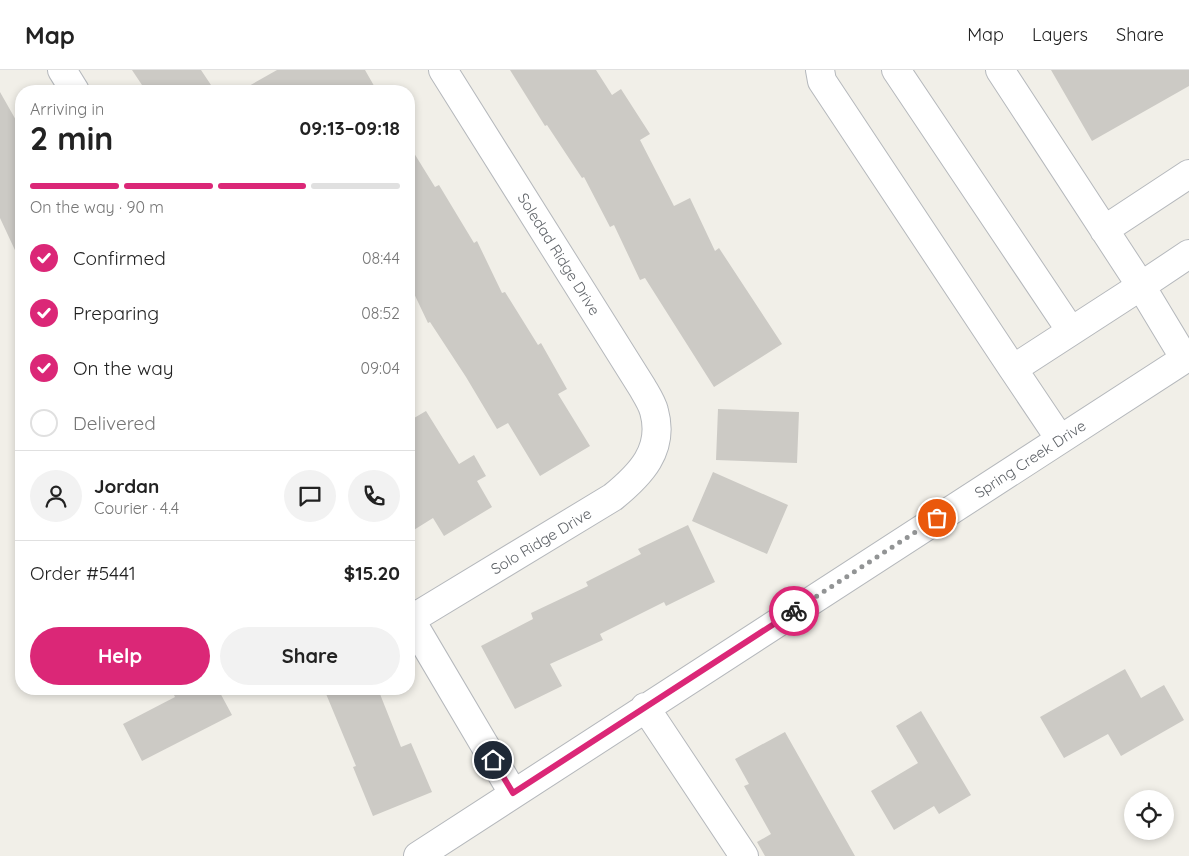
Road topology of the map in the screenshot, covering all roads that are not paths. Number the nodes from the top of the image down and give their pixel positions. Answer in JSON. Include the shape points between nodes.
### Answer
{"nodes":[{"id":1,"x":62,"y":70,"type":"edge"},
{"id":2,"x":443,"y":70,"type":"edge"},
{"id":3,"x":820,"y":70,"type":"edge"},
{"id":4,"x":896,"y":70,"type":"edge"},
{"id":5,"x":1000,"y":70,"type":"edge"},
{"id":6,"x":71,"y":85,"type":"edge"},
{"id":7,"x":1189,"y":174,"type":"edge"},
{"id":8,"x":1104,"y":230,"type":"junction"},
{"id":9,"x":1189,"y":254,"type":"edge"},
{"id":10,"x":1141,"y":286,"type":"junction"},
{"id":11,"x":1071,"y":331,"type":"junction"},
{"id":12,"x":1187,"y":357,"type":"edge"},
{"id":13,"x":1013,"y":369,"type":"junction"},
{"id":14,"x":1060,"y":439,"type":"junction"},
{"id":15,"x":655,"y":444,"type":"joint"},
{"id":16,"x":415,"y":616,"type":"edge"},
{"id":17,"x":415,"y":627,"type":"edge"},
{"id":18,"x":645,"y":707,"type":"junction"},
{"id":19,"x":513,"y":793,"type":"junction"},
{"id":20,"x":418,"y":856,"type":"edge"},
{"id":21,"x":744,"y":856,"type":"edge"}],
"edges":[{"from":1,"to":6,"type":"street"},
{"from":2,"to":15,"type":"street","name":"Soledad Ridge Drive","via":[[642,386],[654,411]]},
{"from":3,"to":13,"type":"street","via":[[822,81]]},
{"from":4,"to":11,"type":"street"},
{"from":5,"to":8,"type":"street"},
{"from":7,"to":8,"type":"street"},
{"from":8,"to":10,"type":"street"},
{"from":9,"to":10,"type":"street"},
{"from":10,"to":11,"type":"street"},
{"from":10,"to":12,"type":"street"},
{"from":11,"to":13,"type":"street"},
{"from":12,"to":14,"type":"street","name":"Spring Creek Drive"},
{"from":13,"to":14,"type":"street"},
{"from":14,"to":18,"type":"street","name":"Spring Creek Drive"},
{"from":15,"to":16,"type":"street","name":"Solo Ridge Drive","via":[[646,464],[613,497]]},
{"from":17,"to":19,"type":"street"},
{"from":18,"to":19,"type":"street","name":"Spring Creek Drive"},
{"from":18,"to":21,"type":"street"},
{"from":19,"to":20,"type":"street","name":"Spring Creek Drive"}]}
